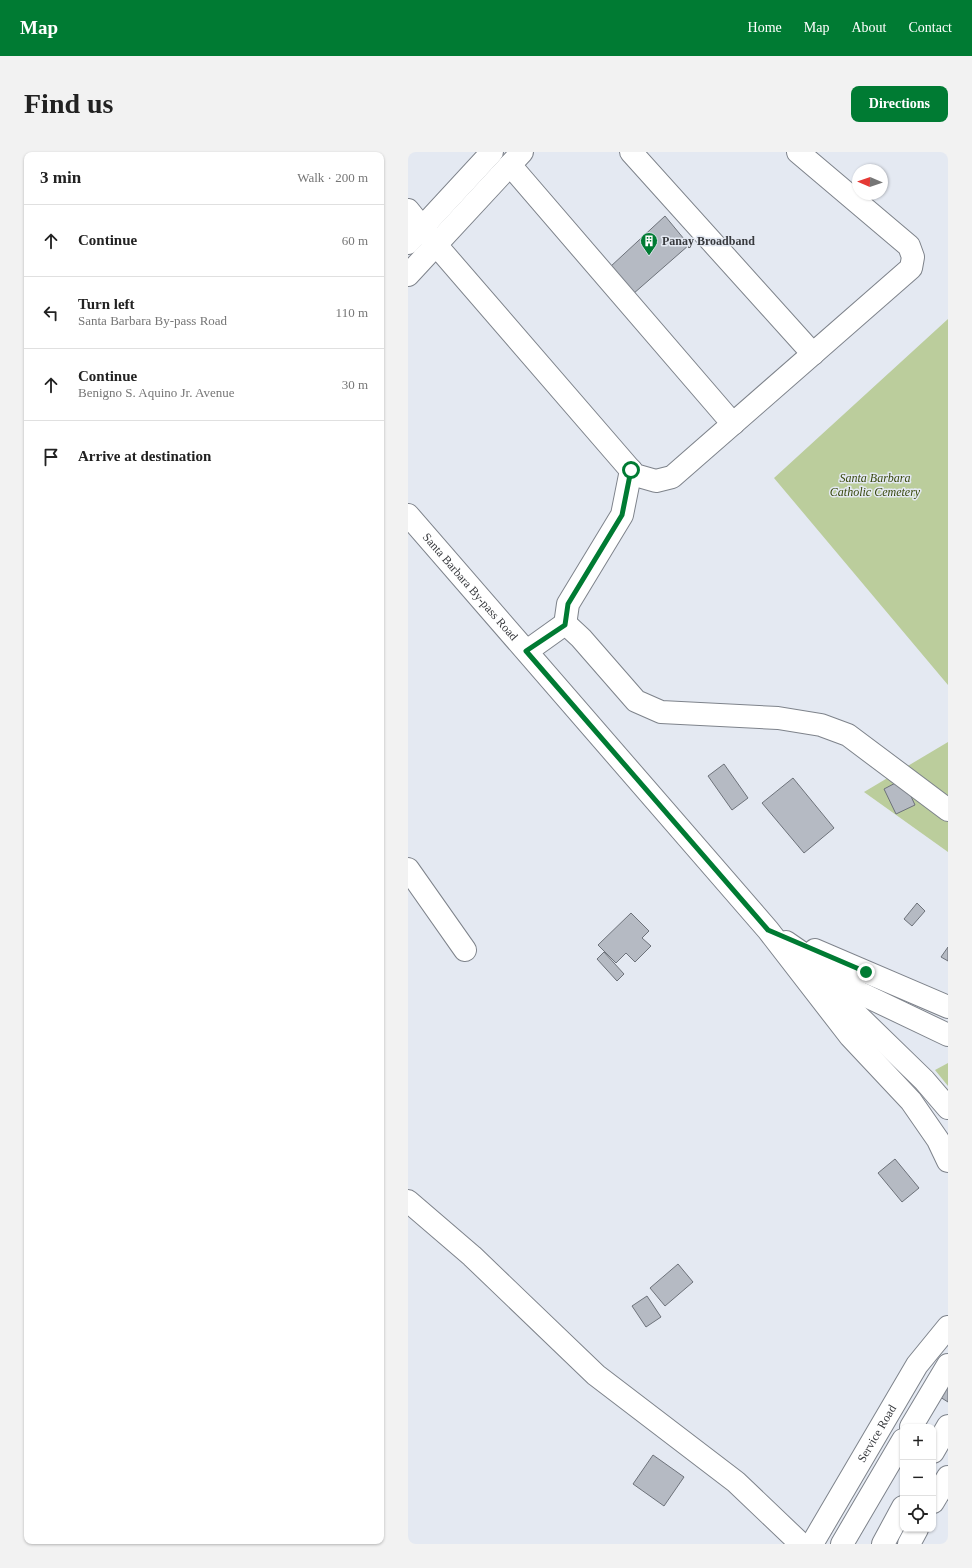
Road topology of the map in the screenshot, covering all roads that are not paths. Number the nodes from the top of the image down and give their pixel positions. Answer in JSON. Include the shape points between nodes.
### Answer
{"nodes":[{"id":1,"x":492,"y":152,"type":"edge"},
{"id":2,"x":631,"y":152,"type":"edge"},
{"id":3,"x":798,"y":152,"type":"edge"},
{"id":4,"x":516,"y":159,"type":"edge"},
{"id":5,"x":408,"y":210,"type":"edge"},
{"id":6,"x":415,"y":236,"type":"edge"},
{"id":7,"x":437,"y":246,"type":"junction"},
{"id":8,"x":408,"y":275,"type":"edge"},
{"id":9,"x":813,"y":354,"type":"junction"},
{"id":10,"x":733,"y":424,"type":"junction"},
{"id":11,"x":631,"y":470,"type":"junction"},
{"id":12,"x":408,"y":515,"type":"edge"},
{"id":13,"x":565,"y":625,"type":"junction"},
{"id":14,"x":526,"y":651,"type":"junction"},
{"id":15,"x":948,"y":810,"type":"edge"},
{"id":16,"x":408,"y":869,"type":"edge"},
{"id":17,"x":768,"y":930,"type":"junction"},
{"id":18,"x":465,"y":950,"type":"dead end"},
{"id":19,"x":948,"y":1007,"type":"edge"},
{"id":20,"x":948,"y":1035,"type":"edge"},
{"id":21,"x":948,"y":1108,"type":"edge"},
{"id":22,"x":948,"y":1161,"type":"edge"},
{"id":23,"x":408,"y":1202,"type":"edge"},
{"id":24,"x":948,"y":1327,"type":"edge"},
{"id":25,"x":947,"y":1364,"type":"edge"},
{"id":26,"x":913,"y":1424,"type":"edge"},
{"id":27,"x":948,"y":1426,"type":"edge"},
{"id":28,"x":900,"y":1445,"type":"edge"},
{"id":29,"x":936,"y":1447,"type":"edge"},
{"id":30,"x":948,"y":1477,"type":"edge"},
{"id":31,"x":936,"y":1497,"type":"edge"},
{"id":32,"x":900,"y":1513,"type":"edge"},
{"id":33,"x":915,"y":1532,"type":"edge"},
{"id":34,"x":801,"y":1544,"type":"edge"},
{"id":35,"x":812,"y":1544,"type":"edge"},
{"id":36,"x":842,"y":1544,"type":"edge"},
{"id":37,"x":883,"y":1544,"type":"edge"},
{"id":38,"x":909,"y":1544,"type":"edge"}],
"edges":[{"from":1,"to":6,"type":"street"},
{"from":2,"to":9,"type":"street"},
{"from":3,"to":9,"type":"street","via":[[908,246],[913,257],[911,268]]},
{"from":4,"to":7,"type":"street"},
{"from":4,"to":10,"type":"street"},
{"from":5,"to":6,"type":"street"},
{"from":6,"to":7,"type":"street"},
{"from":7,"to":8,"type":"street"},
{"from":7,"to":11,"type":"street"},
{"from":9,"to":10,"type":"street"},
{"from":10,"to":11,"type":"street","via":[[672,478],[656,481],[635,475]]},
{"from":11,"to":13,"type":"street","via":[[622,515],[568,604]]},
{"from":12,"to":14,"type":"street","name":"Santa Barbara By-pass Road"},
{"from":13,"to":14,"type":"street"},
{"from":13,"to":15,"type":"street","via":[[581,638],[636,701],[661,712],[778,718],[820,725],[848,735]]},
{"from":14,"to":17,"type":"street","name":"Santa Barbara By-pass Road"},
{"from":16,"to":18,"type":"street"},
{"from":17,"to":19,"type":"street"},
{"from":17,"to":20,"type":"street","via":[[860,993]]},
{"from":17,"to":21,"type":"street","via":[[866,1022]]},
{"from":17,"to":22,"type":"street","via":[[850,1036],[911,1101],[938,1140]]},
{"from":23,"to":34,"type":"street","via":[[472,1256],[596,1375],[736,1482]]},
{"from":24,"to":35,"type":"street","name":"Service Road","via":[[917,1365]]},
{"from":25,"to":26,"type":"street"},
{"from":27,"to":29,"type":"street"},
{"from":28,"to":36,"type":"street"},
{"from":30,"to":31,"type":"street"},
{"from":32,"to":37,"type":"street"},
{"from":33,"to":38,"type":"street"}]}
